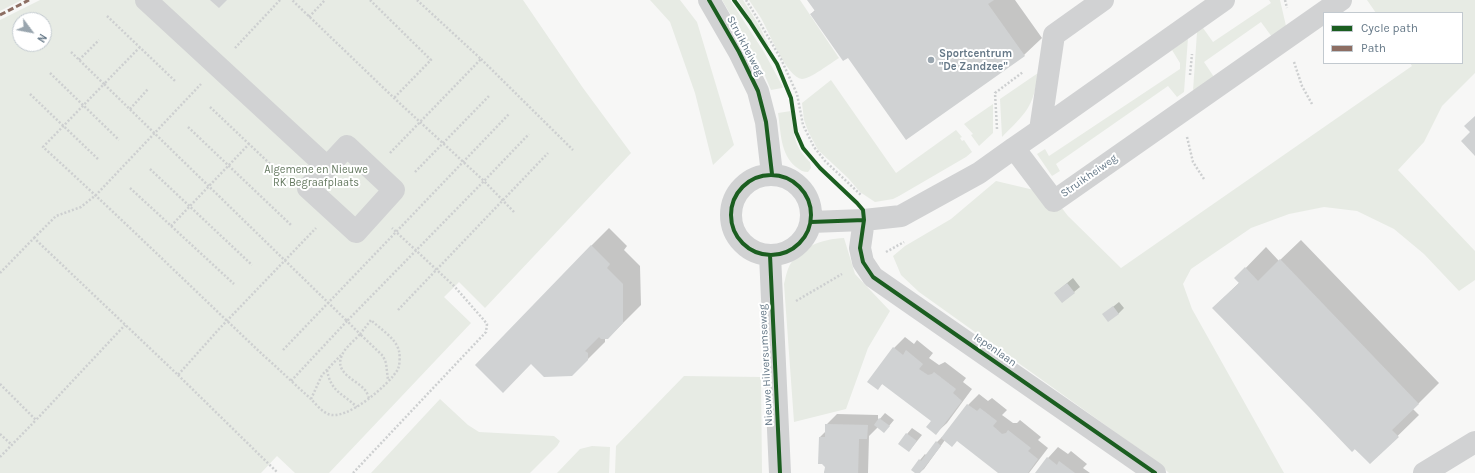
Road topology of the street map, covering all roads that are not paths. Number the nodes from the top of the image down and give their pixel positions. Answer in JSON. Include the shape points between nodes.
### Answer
{"nodes":[{"id":1,"x":146,"y":0,"type":"edge"},
{"id":2,"x":709,"y":0,"type":"edge"},
{"id":3,"x":1103,"y":0,"type":"edge"},
{"id":4,"x":1224,"y":0,"type":"edge"},
{"id":5,"x":1341,"y":0,"type":"edge"},
{"id":6,"x":1324,"y":12,"type":"edge"},
{"id":7,"x":1323,"y":13,"type":"edge"},
{"id":8,"x":1040,"y":130,"type":"junction"},
{"id":9,"x":1006,"y":142,"type":"junction"},
{"id":10,"x":327,"y":167,"type":"junction"},
{"id":11,"x":772,"y":174,"type":"junction"},
{"id":12,"x":864,"y":220,"type":"junction"},
{"id":13,"x":811,"y":222,"type":"junction"},
{"id":14,"x":770,"y":255,"type":"junction"},
{"id":15,"x":1475,"y":442,"type":"edge"},
{"id":16,"x":780,"y":473,"type":"edge"},
{"id":17,"x":1155,"y":473,"type":"edge"},
{"id":18,"x":1424,"y":473,"type":"edge"}],
"edges":[{"from":1,"to":10,"type":"street"},
{"from":2,"to":11,"type":"street","name":"Struikheiweg","via":[[758,90],[766,122]]},
{"from":3,"to":8,"type":"street","via":[[1054,35]]},
{"from":4,"to":8,"type":"street"},
{"from":5,"to":6,"type":"street","name":"Struikheiweg"},
{"from":7,"to":9,"type":"street","name":"Struikheiweg","via":[[1054,201]]},
{"from":8,"to":9,"type":"street"},
{"from":9,"to":12,"type":"street","via":[[979,173],[901,216]]},
{"from":10,"to":10,"type":"street","via":[[347,146],[394,190],[356,232],[308,188]]},
{"from":11,"to":13,"type":"street","via":[[786,177],[798,184],[807,195],[812,208]]},
{"from":11,"to":14,"type":"street","via":[[763,175],[745,184],[734,199],[731,218],[737,237],[743,244],[760,254]]},
{"from":12,"to":13,"type":"street"},
{"from":12,"to":17,"type":"street","name":"Iepenlaan","via":[[860,248],[863,262],[873,276]]},
{"from":13,"to":14,"type":"street","via":[[808,233],[792,250]]},
{"from":14,"to":16,"type":"street","name":"Nieuwe Hilversumseweg"},
{"from":15,"to":18,"type":"street"}]}
